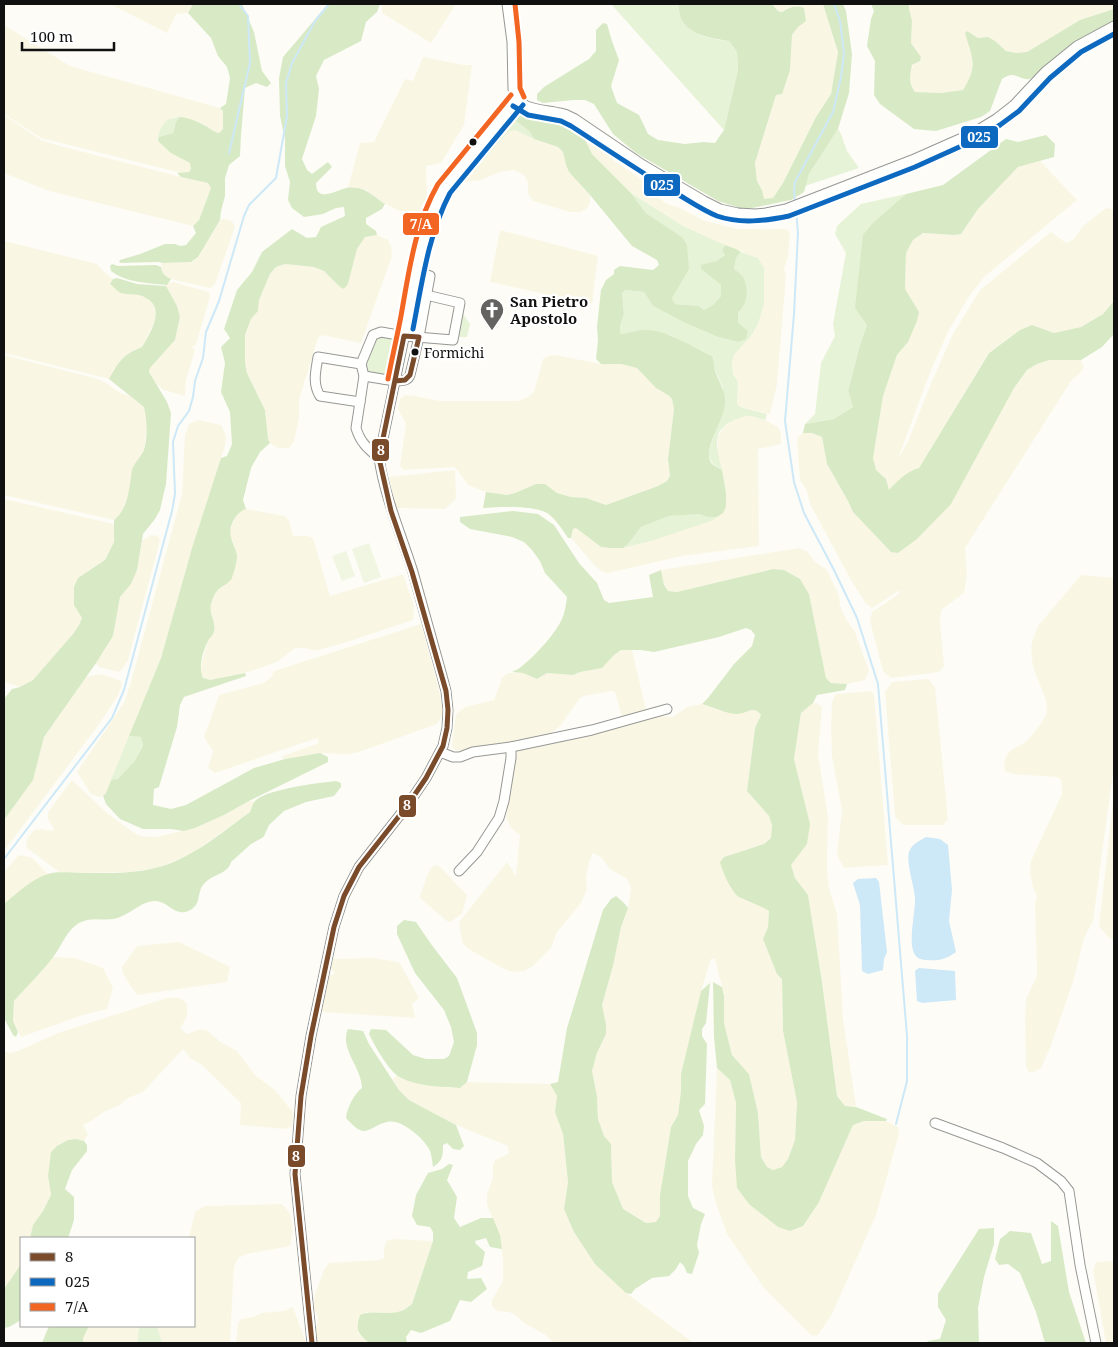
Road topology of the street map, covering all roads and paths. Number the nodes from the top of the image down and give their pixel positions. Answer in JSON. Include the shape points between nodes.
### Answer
{"nodes":[{"id":1,"x":507,"y":4,"type":"edge"},
{"id":2,"x":1114,"y":26,"type":"edge"},
{"id":3,"x":517,"y":100,"type":"junction"},
{"id":4,"x":417,"y":271,"type":"junction"},
{"id":5,"x":426,"y":295,"type":"junction"},
{"id":6,"x":404,"y":336,"type":"junction"},
{"id":7,"x":419,"y":337,"type":"junction"},
{"id":8,"x":361,"y":364,"type":"junction"},
{"id":9,"x":364,"y":376,"type":"junction"},
{"id":10,"x":395,"y":381,"type":"junction"},
{"id":11,"x":360,"y":402,"type":"junction"},
{"id":12,"x":379,"y":458,"type":"junction"},
{"id":13,"x":667,"y":709,"type":"dead end"},
{"id":14,"x":511,"y":747,"type":"junction"},
{"id":15,"x":440,"y":752,"type":"junction"},
{"id":16,"x":460,"y":871,"type":"dead end"},
{"id":17,"x":935,"y":1123,"type":"dead end"},
{"id":18,"x":312,"y":1343,"type":"edge"},
{"id":19,"x":1096,"y":1343,"type":"edge"}],
"edges":[{"from":1,"to":3,"type":"street","via":[[513,89]]},
{"from":2,"to":3,"type":"street","via":[[1077,46],[1045,72],[1014,105],[973,133],[942,148],[766,214],[720,209],[642,165],[576,119],[530,108]]},
{"from":3,"to":4,"type":"street","via":[[437,200]]},
{"from":4,"to":5,"type":"street","via":[[430,276]]},
{"from":4,"to":6,"type":"street"},
{"from":5,"to":7,"type":"street"},
{"from":5,"to":7,"type":"street","via":[[460,303],[453,340]]},
{"from":6,"to":7,"type":"street"},
{"from":6,"to":8,"type":"street","via":[[381,332],[373,335]]},
{"from":6,"to":10,"type":"street"},
{"from":7,"to":10,"type":"street","via":[[410,376]]},
{"from":8,"to":9,"type":"street"},
{"from":8,"to":11,"type":"street","via":[[318,357],[315,375],[320,396]]},
{"from":9,"to":10,"type":"street"},
{"from":9,"to":11,"type":"street"},
{"from":10,"to":12,"type":"street"},
{"from":11,"to":12,"type":"street","via":[[358,436]]},
{"from":12,"to":15,"type":"street","via":[[391,511],[446,691],[448,720]]},
{"from":13,"to":14,"type":"street","via":[[592,730]]},
{"from":14,"to":15,"type":"street","via":[[453,757]]},
{"from":14,"to":16,"type":"street","via":[[499,818]]},
{"from":15,"to":18,"type":"street","via":[[426,778],[353,877],[332,936],[302,1088],[296,1158],[296,1189]]},
{"from":17,"to":19,"type":"street","via":[[1037,1163],[1069,1191]]}]}
